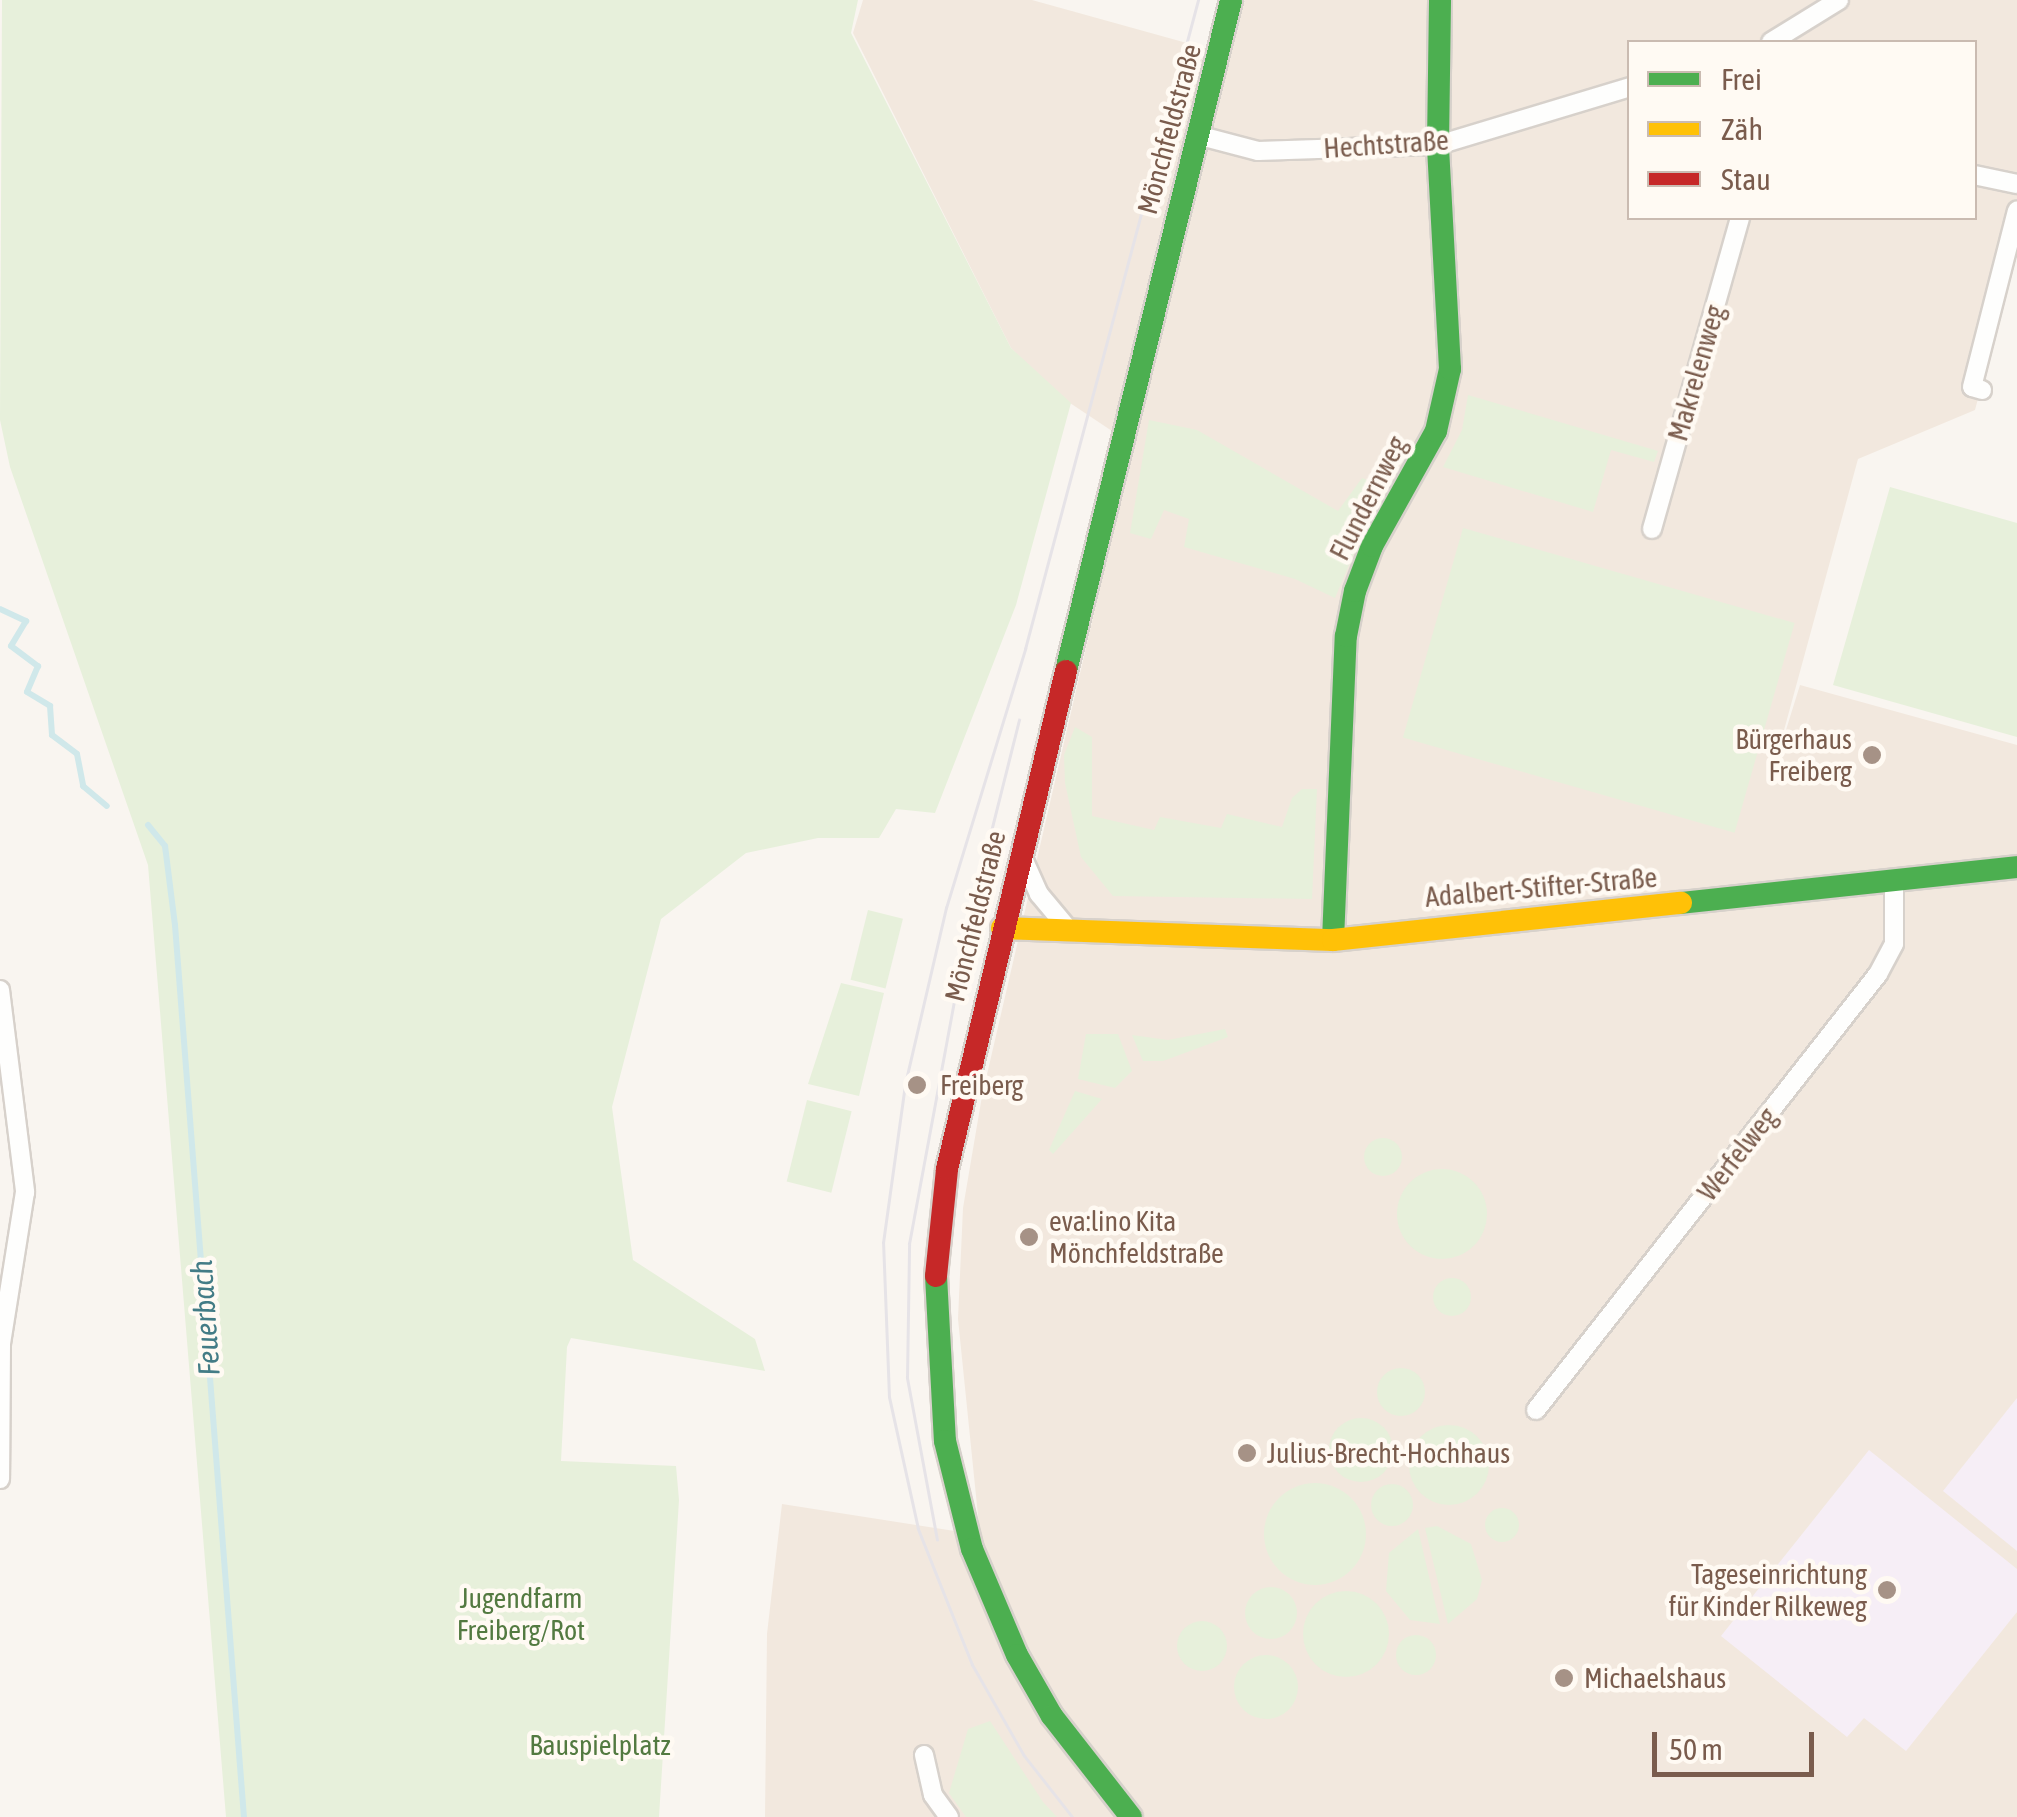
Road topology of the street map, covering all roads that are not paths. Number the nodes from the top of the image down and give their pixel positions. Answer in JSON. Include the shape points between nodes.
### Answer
{"nodes":[{"id":1,"x":1231,"y":0,"type":"edge"},
{"id":2,"x":1440,"y":0,"type":"edge"},
{"id":3,"x":1839,"y":0,"type":"edge"},
{"id":4,"x":1774,"y":40,"type":"edge"},
{"id":5,"x":1627,"y":87,"type":"edge"},
{"id":6,"x":1197,"y":136,"type":"junction"},
{"id":7,"x":1438,"y":144,"type":"junction"},
{"id":8,"x":1977,"y":176,"type":"edge"},
{"id":9,"x":2017,"y":184,"type":"edge"},
{"id":10,"x":2017,"y":210,"type":"edge"},
{"id":11,"x":1739,"y":220,"type":"edge"},
{"id":12,"x":1982,"y":390,"type":"dead end"},
{"id":13,"x":1652,"y":530,"type":"dead end"},
{"id":14,"x":1022,"y":854,"type":"junction"},
{"id":15,"x":2017,"y":867,"type":"edge"},
{"id":16,"x":1894,"y":881,"type":"junction"},
{"id":17,"x":1002,"y":928,"type":"junction"},
{"id":18,"x":1069,"y":930,"type":"junction"},
{"id":19,"x":1333,"y":940,"type":"junction"},
{"id":20,"x":0,"y":990,"type":"edge"},
{"id":21,"x":1536,"y":1410,"type":"dead end"},
{"id":22,"x":0,"y":1480,"type":"edge"},
{"id":23,"x":924,"y":1756,"type":"dead end"},
{"id":24,"x":949,"y":1817,"type":"edge"},
{"id":25,"x":1132,"y":1817,"type":"edge"}],
"edges":[{"from":1,"to":6,"type":"street","name":"Mönchfeldstraße"},
{"from":2,"to":7,"type":"street","name":"Flundernweg"},
{"from":3,"to":4,"type":"street"},
{"from":5,"to":7,"type":"street","name":"Hechtstraße"},
{"from":6,"to":7,"type":"street","name":"Hechtstraße","via":[[1258,150]]},
{"from":6,"to":14,"type":"street","name":"Mönchfeldstraße"},
{"from":7,"to":19,"type":"street","name":"Flundernweg","via":[[1450,369],[1436,431],[1354,591],[1346,636]]},
{"from":8,"to":9,"type":"street"},
{"from":10,"to":12,"type":"street","via":[[1972,387]]},
{"from":11,"to":13,"type":"street","name":"Makrelenweg"},
{"from":14,"to":17,"type":"street","name":"Mönchfeldstraße"},
{"from":14,"to":18,"type":"street","via":[[1039,894]]},
{"from":15,"to":16,"type":"street","name":"Adalbert-Stifter-Straße"},
{"from":16,"to":19,"type":"street","name":"Adalbert-Stifter-Straße"},
{"from":16,"to":21,"type":"street","name":"Werfelweg","via":[[1894,944],[1878,974]]},
{"from":17,"to":18,"type":"street","name":"Adalbert-Stifter-Straße"},
{"from":17,"to":25,"type":"street","name":"Mönchfeldstraße","via":[[941,1218],[935,1320],[945,1441],[972,1550],[1016,1654],[1052,1716]]},
{"from":18,"to":19,"type":"street","name":"Adalbert-Stifter-Straße"},
{"from":20,"to":22,"type":"street","via":[[25,1192],[2,1344]]},
{"from":23,"to":24,"type":"street","via":[[933,1795]]}]}
